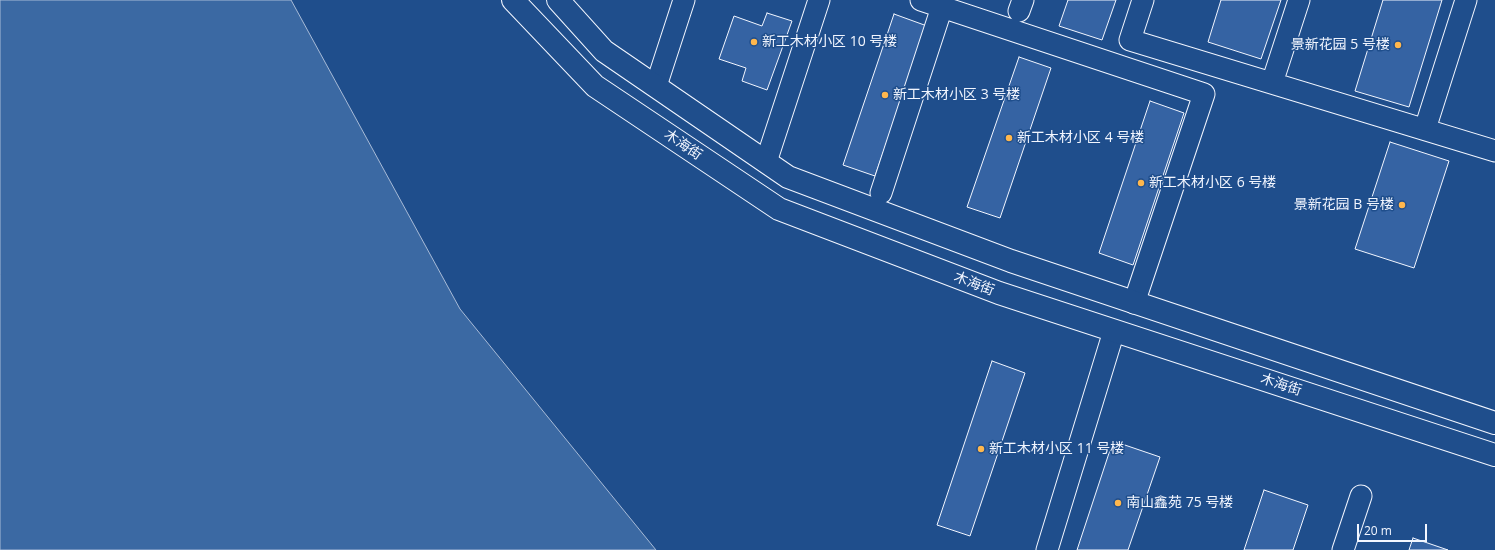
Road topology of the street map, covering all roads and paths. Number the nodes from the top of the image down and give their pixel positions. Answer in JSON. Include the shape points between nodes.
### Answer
{"nodes":[{"id":1,"x":513,"y":0,"type":"edge"},
{"id":2,"x":558,"y":0,"type":"edge"},
{"id":3,"x":684,"y":0,"type":"edge"},
{"id":4,"x":819,"y":0,"type":"edge"},
{"id":5,"x":921,"y":0,"type":"edge"},
{"id":6,"x":1143,"y":0,"type":"edge"},
{"id":7,"x":1298,"y":0,"type":"edge"},
{"id":8,"x":1466,"y":0,"type":"edge"},
{"id":9,"x":942,"y":7,"type":"junction"},
{"id":10,"x":1272,"y":83,"type":"junction"},
{"id":11,"x":656,"y":86,"type":"junction"},
{"id":12,"x":1425,"y":129,"type":"junction"},
{"id":13,"x":1495,"y":150,"type":"edge"},
{"id":14,"x":766,"y":162,"type":"junction"},
{"id":15,"x":881,"y":193,"type":"dead end"},
{"id":16,"x":1134,"y":302,"type":"junction"},
{"id":17,"x":1114,"y":330,"type":"junction"},
{"id":18,"x":1495,"y":423,"type":"edge"},
{"id":19,"x":1495,"y":455,"type":"edge"},
{"id":20,"x":1360,"y":496,"type":"dead end"},
{"id":21,"x":1047,"y":550,"type":"edge"},
{"id":22,"x":1343,"y":550,"type":"edge"}],
"edges":[{"from":1,"to":17,"type":"main road","name":"木海街","via":[[595,86],[779,209],[999,293]]},
{"from":2,"to":11,"type":"main road","via":[[604,51]]},
{"from":3,"to":11,"type":"street"},
{"from":4,"to":14,"type":"street"},
{"from":5,"to":9,"type":"street"},
{"from":6,"to":10,"type":"street","via":[[1130,40]]},
{"from":7,"to":10,"type":"street"},
{"from":8,"to":12,"type":"street"},
{"from":9,"to":15,"type":"street"},
{"from":9,"to":16,"type":"street","via":[[1204,94]]},
{"from":10,"to":12,"type":"street"},
{"from":11,"to":14,"type":"main road"},
{"from":12,"to":13,"type":"street"},
{"from":14,"to":16,"type":"main road","via":[[788,177],[1010,261]]},
{"from":16,"to":18,"type":"main road"},
{"from":17,"to":19,"type":"main road","name":"木海街"},
{"from":17,"to":21,"type":"street"},
{"from":20,"to":22,"type":"street"}]}
